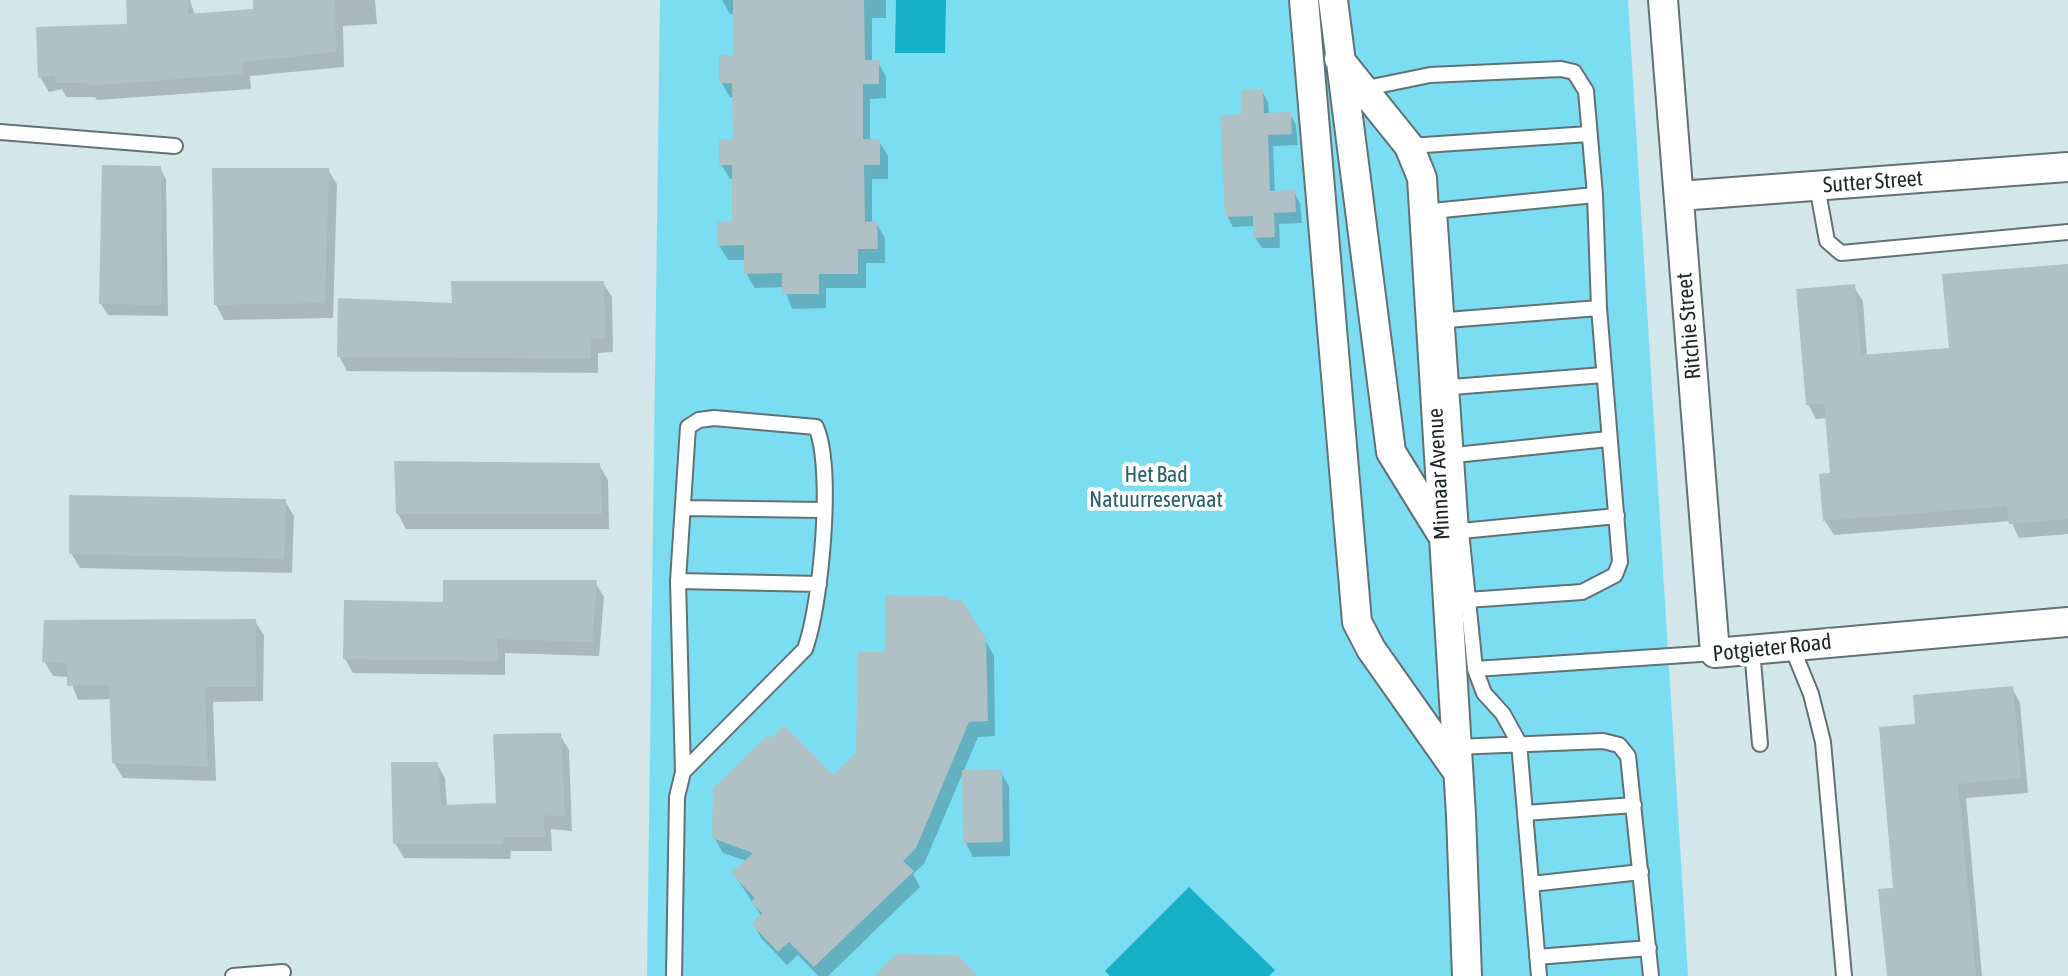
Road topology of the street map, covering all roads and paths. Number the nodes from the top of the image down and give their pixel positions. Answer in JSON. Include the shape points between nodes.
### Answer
{"nodes":[{"id":1,"x":1304,"y":0,"type":"edge"},
{"id":2,"x":1333,"y":0,"type":"edge"},
{"id":3,"x":1663,"y":0,"type":"edge"},
{"id":4,"x":1339,"y":59,"type":"junction"},
{"id":5,"x":1362,"y":89,"type":"junction"},
{"id":6,"x":0,"y":132,"type":"edge"},
{"id":7,"x":1589,"y":134,"type":"junction"},
{"id":8,"x":175,"y":146,"type":"dead end"},
{"id":9,"x":1409,"y":146,"type":"junction"},
{"id":10,"x":2068,"y":167,"type":"edge"},
{"id":11,"x":1817,"y":186,"type":"junction"},
{"id":12,"x":1595,"y":195,"type":"junction"},
{"id":13,"x":1679,"y":196,"type":"junction"},
{"id":14,"x":1431,"y":211,"type":"junction"},
{"id":15,"x":2068,"y":232,"type":"edge"},
{"id":16,"x":1599,"y":308,"type":"junction"},
{"id":17,"x":1447,"y":320,"type":"junction"},
{"id":18,"x":1603,"y":375,"type":"junction"},
{"id":19,"x":1452,"y":387,"type":"junction"},
{"id":20,"x":1608,"y":439,"type":"junction"},
{"id":21,"x":1455,"y":455,"type":"junction"},
{"id":22,"x":683,"y":508,"type":"junction"},
{"id":23,"x":822,"y":510,"type":"junction"},
{"id":24,"x":1617,"y":516,"type":"junction"},
{"id":25,"x":1452,"y":534,"type":"junction"},
{"id":26,"x":678,"y":581,"type":"junction"},
{"id":27,"x":819,"y":584,"type":"junction"},
{"id":28,"x":1467,"y":600,"type":"junction"},
{"id":29,"x":2068,"y":622,"type":"edge"},
{"id":30,"x":1791,"y":645,"type":"junction"},
{"id":31,"x":1752,"y":649,"type":"junction"},
{"id":32,"x":1715,"y":653,"type":"junction"},
{"id":33,"x":1475,"y":669,"type":"junction"},
{"id":34,"x":1519,"y":743,"type":"junction"},
{"id":35,"x":1760,"y":744,"type":"dead end"},
{"id":36,"x":1456,"y":759,"type":"junction"},
{"id":37,"x":683,"y":772,"type":"junction"},
{"id":38,"x":1634,"y":805,"type":"junction"},
{"id":39,"x":1525,"y":813,"type":"junction"},
{"id":40,"x":1641,"y":872,"type":"junction"},
{"id":41,"x":1531,"y":884,"type":"junction"},
{"id":42,"x":1649,"y":948,"type":"junction"},
{"id":43,"x":1537,"y":957,"type":"junction"},
{"id":44,"x":283,"y":972,"type":"dead end"},
{"id":45,"x":233,"y":976,"type":"edge"},
{"id":46,"x":674,"y":976,"type":"edge"},
{"id":47,"x":1467,"y":976,"type":"edge"},
{"id":48,"x":1539,"y":976,"type":"edge"},
{"id":49,"x":1651,"y":976,"type":"edge"},
{"id":50,"x":1844,"y":976,"type":"edge"}],
"edges":[{"from":1,"to":36,"type":"street","via":[[1357,622],[1371,649]]},
{"from":2,"to":4,"type":"street"},
{"from":3,"to":13,"type":"street","name":"Ritchie Street"},
{"from":4,"to":5,"type":"street","name":"Minnaar Avenue"},
{"from":4,"to":25,"type":"street","via":[[1391,452]]},
{"from":5,"to":7,"type":"lane","via":[[1430,75],[1561,69],[1581,79]]},
{"from":5,"to":9,"type":"street","name":"Minnaar Avenue"},
{"from":6,"to":8,"type":"lane"},
{"from":7,"to":9,"type":"lane"},
{"from":7,"to":12,"type":"lane"},
{"from":9,"to":14,"type":"street","name":"Minnaar Avenue"},
{"from":10,"to":11,"type":"street","name":"Sutter Street"},
{"from":11,"to":13,"type":"street","name":"Sutter Street"},
{"from":11,"to":15,"type":"lane","via":[[1827,241],[1841,253]]},
{"from":12,"to":14,"type":"lane"},
{"from":12,"to":16,"type":"lane"},
{"from":13,"to":32,"type":"street","name":"Ritchie Street"},
{"from":14,"to":17,"type":"lane"},
{"from":14,"to":25,"type":"street","name":"Minnaar Avenue"},
{"from":16,"to":17,"type":"lane"},
{"from":16,"to":18,"type":"lane"},
{"from":17,"to":19,"type":"lane"},
{"from":18,"to":19,"type":"lane"},
{"from":18,"to":20,"type":"lane"},
{"from":19,"to":21,"type":"lane"},
{"from":20,"to":21,"type":"lane"},
{"from":20,"to":24,"type":"lane"},
{"from":21,"to":25,"type":"lane"},
{"from":22,"to":23,"type":"lane"},
{"from":22,"to":23,"type":"lane","via":[[688,427],[714,418],[816,427],[822,442]]},
{"from":22,"to":26,"type":"lane"},
{"from":23,"to":27,"type":"lane"},
{"from":24,"to":25,"type":"lane"},
{"from":24,"to":28,"type":"lane","via":[[1620,562],[1615,575],[1596,586],[1582,592]]},
{"from":25,"to":28,"type":"lane"},
{"from":25,"to":36,"type":"street","name":"Minnaar Avenue"},
{"from":26,"to":27,"type":"lane"},
{"from":26,"to":37,"type":"lane"},
{"from":27,"to":37,"type":"lane","via":[[815,622],[805,649]]},
{"from":28,"to":33,"type":"lane"},
{"from":29,"to":30,"type":"street","name":"Potgieter Road"},
{"from":30,"to":31,"type":"street","name":"Potgieter Road"},
{"from":30,"to":50,"type":"lane","via":[[1823,742]]},
{"from":31,"to":32,"type":"street","name":"Potgieter Road"},
{"from":31,"to":35,"type":"lane"},
{"from":32,"to":33,"type":"lane","name":"Potgieter Road"},
{"from":33,"to":34,"type":"lane","via":[[1484,693]]},
{"from":34,"to":36,"type":"lane"},
{"from":34,"to":38,"type":"lane","via":[[1619,745],[1628,756]]},
{"from":34,"to":39,"type":"lane"},
{"from":36,"to":47,"type":"street","name":"Minnaar Avenue"},
{"from":37,"to":46,"type":"lane","via":[[677,797]]},
{"from":38,"to":39,"type":"lane"},
{"from":38,"to":40,"type":"lane"},
{"from":39,"to":41,"type":"lane"},
{"from":40,"to":41,"type":"lane"},
{"from":40,"to":42,"type":"lane"},
{"from":41,"to":43,"type":"lane"},
{"from":42,"to":43,"type":"lane"},
{"from":42,"to":49,"type":"lane"},
{"from":43,"to":48,"type":"lane"},
{"from":44,"to":45,"type":"lane"}]}
